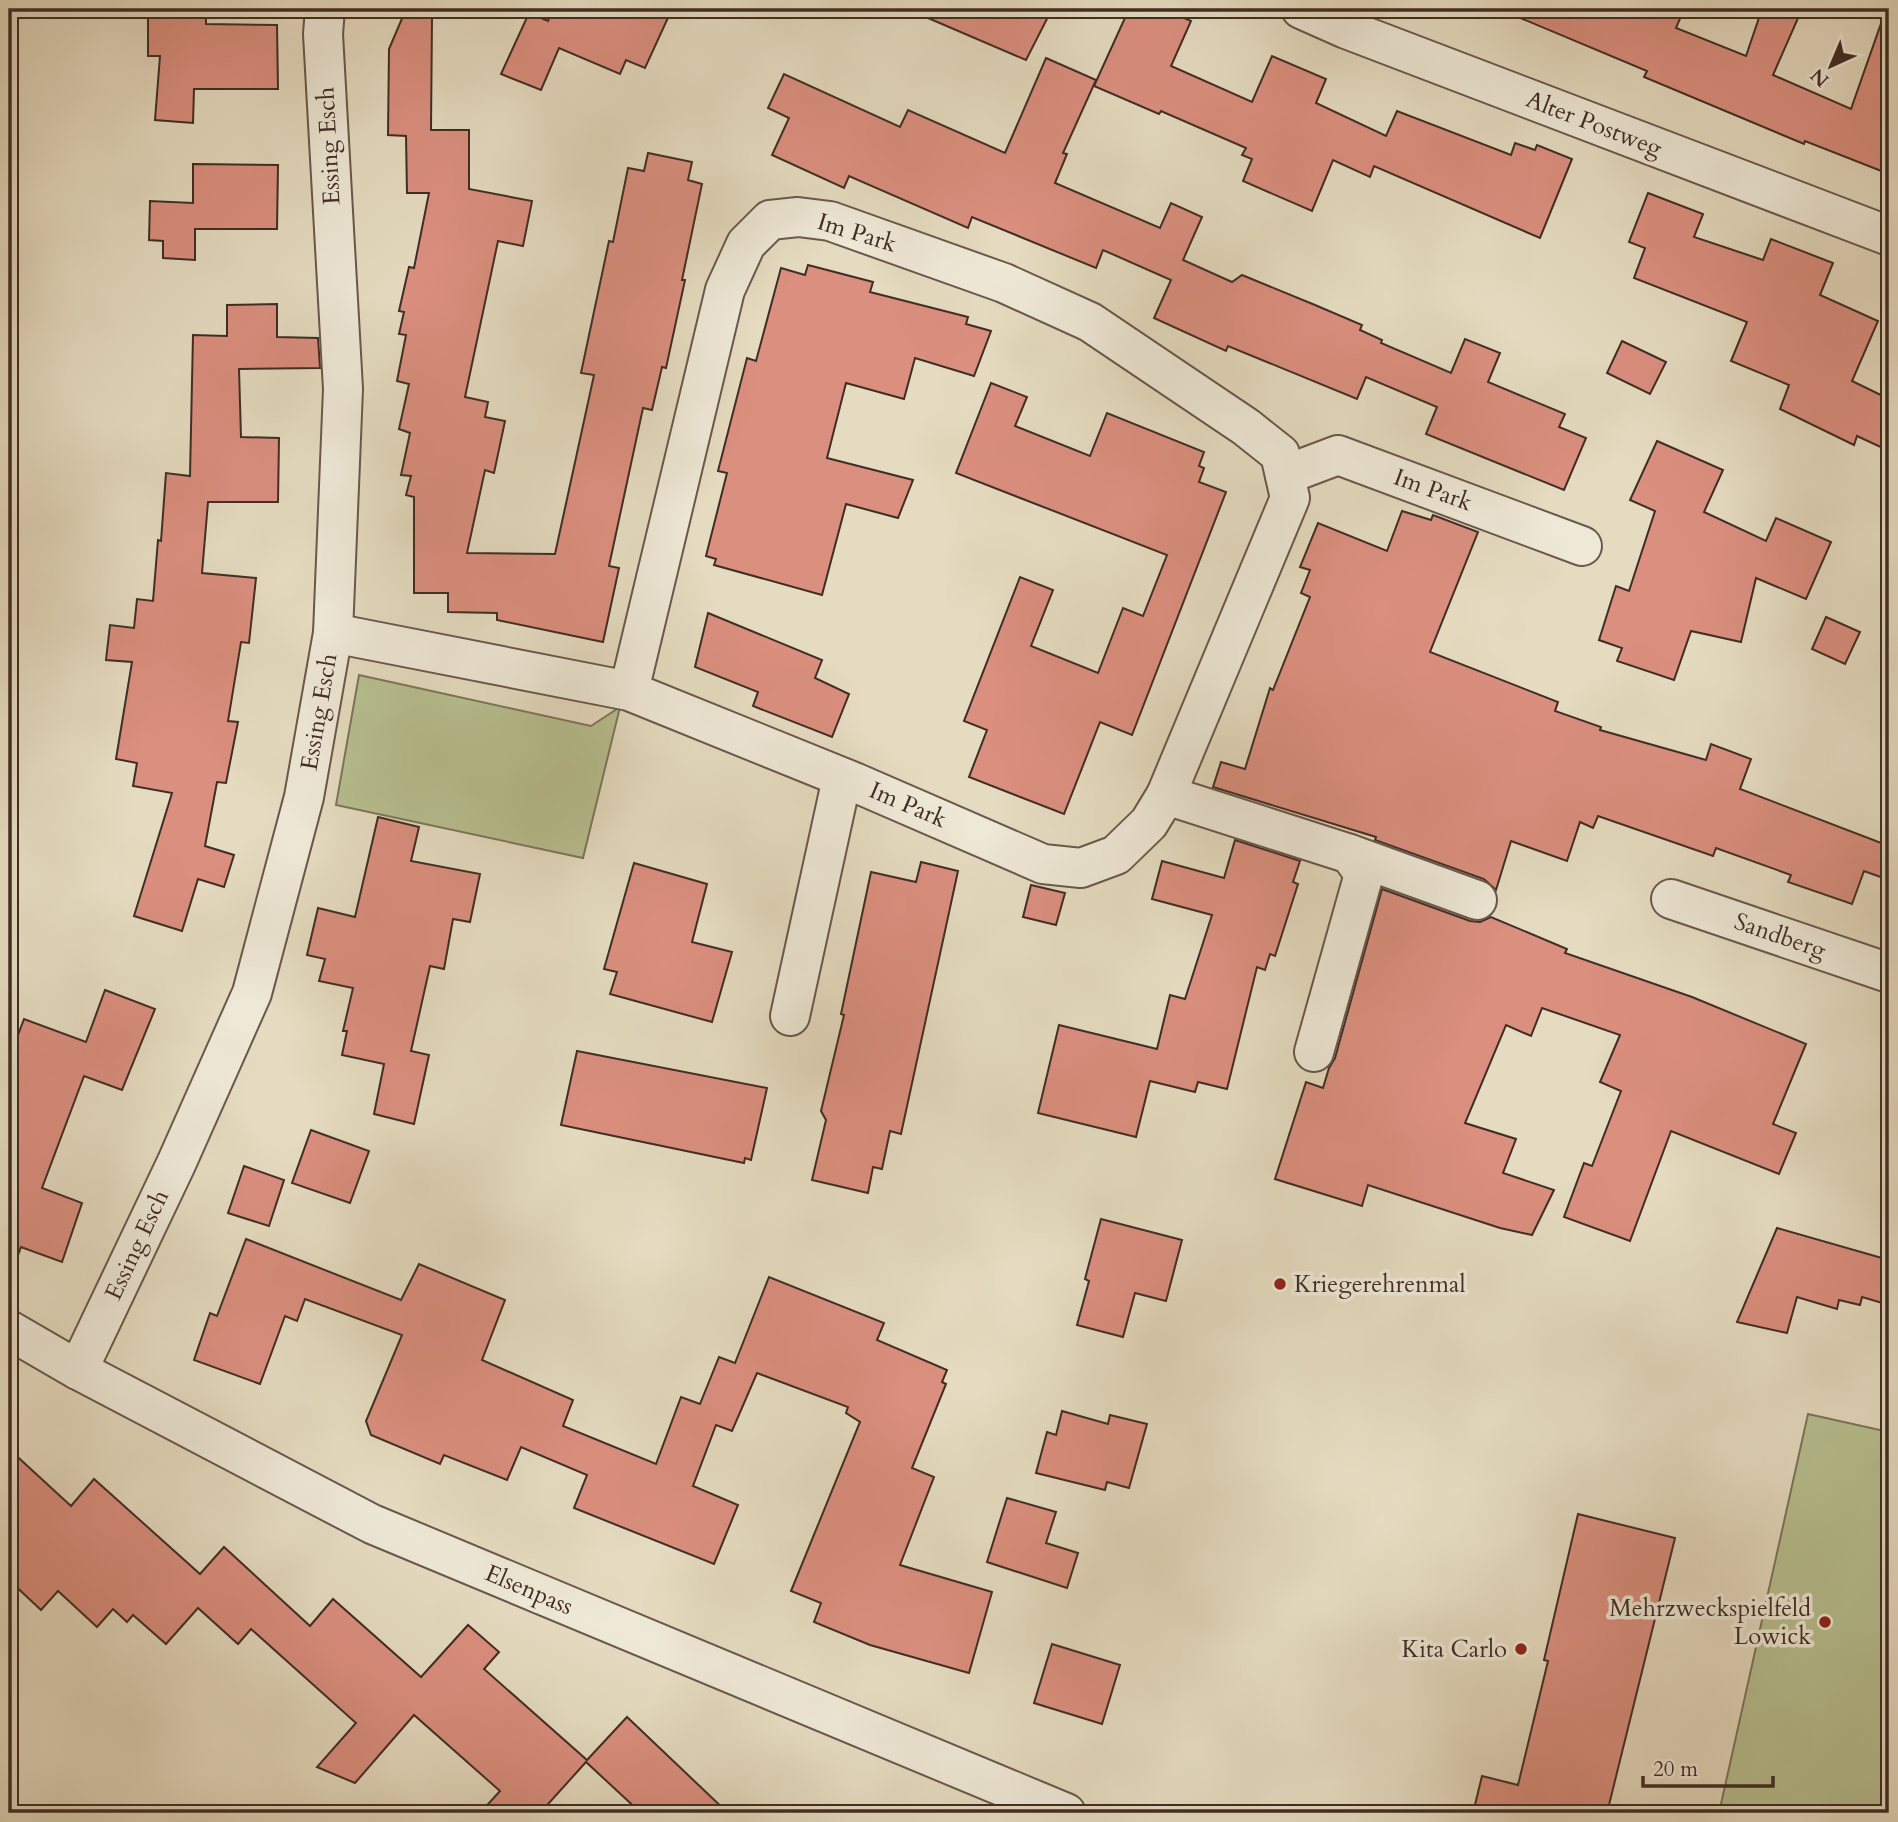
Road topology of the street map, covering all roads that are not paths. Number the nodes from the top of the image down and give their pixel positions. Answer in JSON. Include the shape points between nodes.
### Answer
{"nodes":[{"id":1,"x":325,"y":9,"type":"edge"},
{"id":2,"x":1301,"y":9,"type":"edge"},
{"id":3,"x":1889,"y":236,"type":"edge"},
{"id":4,"x":1285,"y":475,"type":"junction"},
{"id":5,"x":1582,"y":546,"type":"dead end"},
{"id":6,"x":333,"y":633,"type":"junction"},
{"id":7,"x":629,"y":691,"type":"junction"},
{"id":8,"x":842,"y":778,"type":"junction"},
{"id":9,"x":1166,"y":795,"type":"junction"},
{"id":10,"x":1350,"y":854,"type":"junction"},
{"id":11,"x":1671,"y":899,"type":"dead end"},
{"id":12,"x":1477,"y":900,"type":"dead end"},
{"id":13,"x":1889,"y":973,"type":"edge"},
{"id":14,"x":790,"y":1016,"type":"dead end"},
{"id":15,"x":1314,"y":1052,"type":"dead end"},
{"id":16,"x":9,"y":1331,"type":"edge"},
{"id":17,"x":78,"y":1370,"type":"junction"},
{"id":18,"x":1066,"y":1813,"type":"edge"}],
"edges":[{"from":1,"to":6,"type":"street","name":"Essing Esch","via":[[343,389]]},
{"from":2,"to":3,"type":"street","name":"Alter Postweg"},
{"from":4,"to":5,"type":"street","name":"Im Park","via":[[1338,455]]},
{"from":4,"to":7,"type":"street","name":"Im Park","via":[[1280,454],[1247,427],[1090,322],[1004,283],[830,221],[770,220],[747,244],[725,290]]},
{"from":4,"to":9,"type":"street","name":"Im Park","via":[[1290,498]]},
{"from":6,"to":7,"type":"street","name":"Im Park"},
{"from":6,"to":17,"type":"street","name":"Essing Esch","via":[[304,797],[252,993]]},
{"from":7,"to":8,"type":"street","name":"Im Park"},
{"from":8,"to":9,"type":"street","name":"Im Park","via":[[1043,864],[1081,868],[1116,855],[1149,823]]},
{"from":8,"to":14,"type":"street"},
{"from":9,"to":10,"type":"street"},
{"from":10,"to":12,"type":"street"},
{"from":10,"to":15,"type":"street","via":[[1363,874]]},
{"from":11,"to":13,"type":"street","name":"Sandberg"},
{"from":16,"to":17,"type":"street","name":"Elsenpass"},
{"from":17,"to":18,"type":"street","name":"Elsenpass","via":[[372,1524]]}]}
